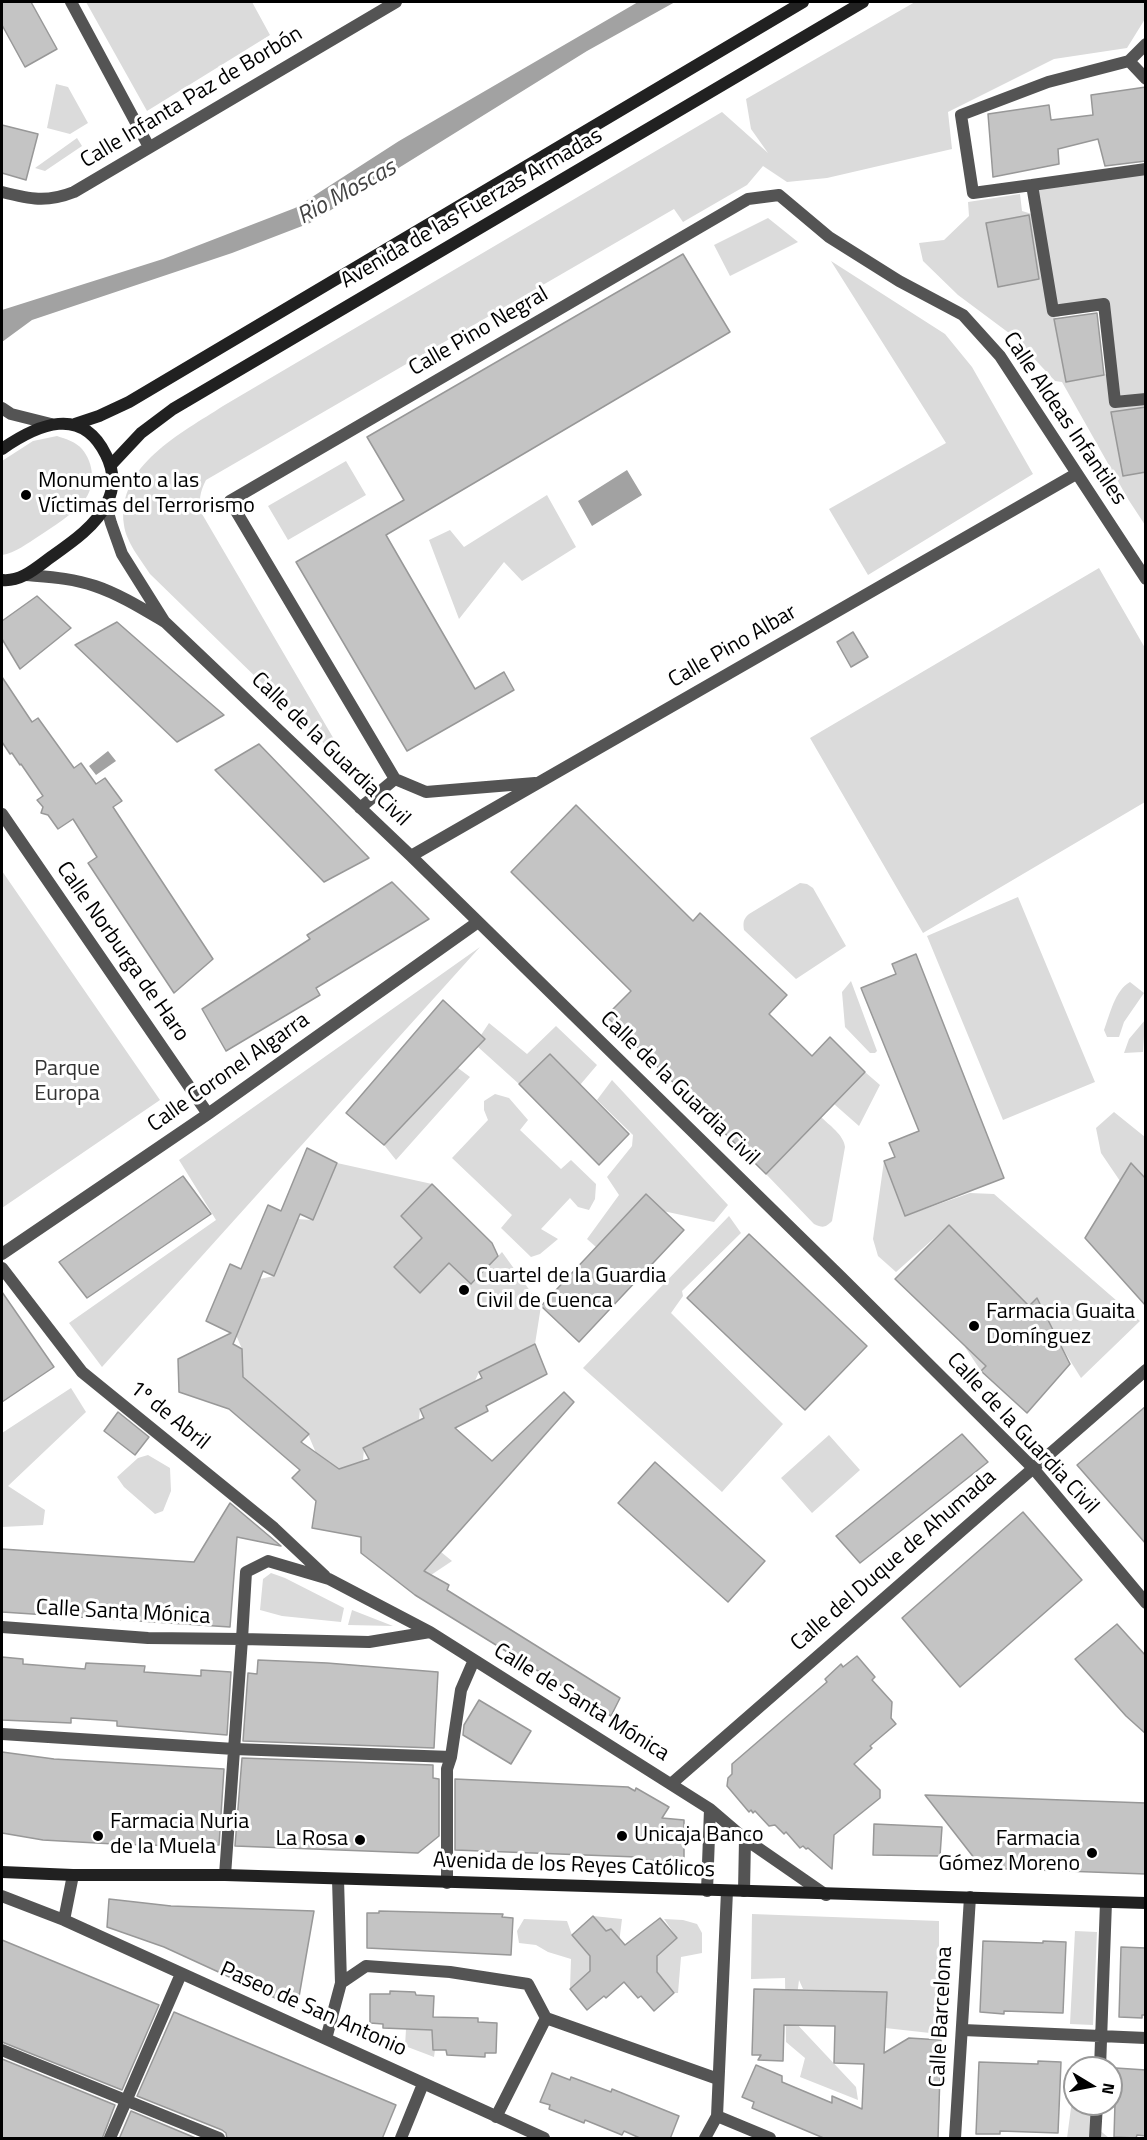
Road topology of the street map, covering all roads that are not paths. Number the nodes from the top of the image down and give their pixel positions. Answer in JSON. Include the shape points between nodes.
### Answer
{"nodes":[{"id":1,"x":71,"y":2,"type":"edge"},
{"id":2,"x":396,"y":2,"type":"edge"},
{"id":3,"x":803,"y":2,"type":"edge"},
{"id":4,"x":863,"y":2,"type":"edge"},
{"id":5,"x":1146,"y":44,"type":"edge"},
{"id":6,"x":1129,"y":61,"type":"junction"},
{"id":7,"x":1146,"y":79,"type":"edge"},
{"id":8,"x":149,"y":147,"type":"junction"},
{"id":9,"x":1146,"y":169,"type":"edge"},
{"id":10,"x":1032,"y":185,"type":"junction"},
{"id":11,"x":2,"y":192,"type":"edge"},
{"id":12,"x":748,"y":199,"type":"joint"},
{"id":13,"x":1146,"y":399,"type":"edge"},
{"id":14,"x":2,"y":408,"type":"edge"},
{"id":15,"x":51,"y":424,"type":"junction"},
{"id":16,"x":75,"y":424,"type":"junction"},
{"id":17,"x":2,"y":449,"type":"edge"},
{"id":18,"x":111,"y":465,"type":"junction"},
{"id":19,"x":1076,"y":474,"type":"junction"},
{"id":20,"x":230,"y":501,"type":"joint"},
{"id":21,"x":106,"y":505,"type":"junction"},
{"id":22,"x":26,"y":575,"type":"junction"},
{"id":23,"x":1146,"y":579,"type":"edge"},
{"id":24,"x":3,"y":582,"type":"edge"},
{"id":25,"x":165,"y":622,"type":"junction"},
{"id":26,"x":394,"y":779,"type":"junction"},
{"id":27,"x":540,"y":782,"type":"junction"},
{"id":28,"x":360,"y":808,"type":"junction"},
{"id":29,"x":2,"y":814,"type":"edge"},
{"id":30,"x":411,"y":856,"type":"junction"},
{"id":31,"x":478,"y":922,"type":"junction"},
{"id":32,"x":208,"y":1114,"type":"junction"},
{"id":33,"x":2,"y":1254,"type":"edge"},
{"id":34,"x":2,"y":1268,"type":"edge"},
{"id":35,"x":1146,"y":1370,"type":"edge"},
{"id":36,"x":1033,"y":1468,"type":"junction"},
{"id":37,"x":328,"y":1579,"type":"junction"},
{"id":38,"x":1146,"y":1603,"type":"edge"},
{"id":39,"x":2,"y":1627,"type":"edge"},
{"id":40,"x":430,"y":1632,"type":"junction"},
{"id":41,"x":242,"y":1639,"type":"junction"},
{"id":42,"x":474,"y":1660,"type":"junction"},
{"id":43,"x":2,"y":1734,"type":"edge"},
{"id":44,"x":234,"y":1749,"type":"junction"},
{"id":45,"x":451,"y":1757,"type":"junction"},
{"id":46,"x":670,"y":1784,"type":"junction"},
{"id":47,"x":710,"y":1809,"type":"junction"},
{"id":48,"x":745,"y":1839,"type":"junction"},
{"id":49,"x":2,"y":1872,"type":"edge"},
{"id":50,"x":74,"y":1875,"type":"junction"},
{"id":51,"x":225,"y":1875,"type":"junction"},
{"id":52,"x":338,"y":1879,"type":"junction"},
{"id":53,"x":447,"y":1883,"type":"junction"},
{"id":54,"x":707,"y":1891,"type":"junction"},
{"id":55,"x":727,"y":1891,"type":"junction"},
{"id":56,"x":744,"y":1891,"type":"junction"},
{"id":57,"x":826,"y":1895,"type":"junction"},
{"id":58,"x":2,"y":1896,"type":"edge"},
{"id":59,"x":970,"y":1897,"type":"junction"},
{"id":60,"x":1106,"y":1902,"type":"junction"},
{"id":61,"x":1146,"y":1903,"type":"edge"},
{"id":62,"x":64,"y":1920,"type":"junction"},
{"id":63,"x":181,"y":1974,"type":"junction"},
{"id":64,"x":341,"y":1983,"type":"junction"},
{"id":65,"x":546,"y":2018,"type":"junction"},
{"id":66,"x":963,"y":2030,"type":"junction"},
{"id":67,"x":1102,"y":2036,"type":"junction"},
{"id":68,"x":1146,"y":2038,"type":"edge"},
{"id":69,"x":326,"y":2039,"type":"junction"},
{"id":70,"x":2,"y":2050,"type":"edge"},
{"id":71,"x":1101,"y":2056,"type":"edge"},
{"id":72,"x":718,"y":2079,"type":"junction"},
{"id":73,"x":423,"y":2084,"type":"junction"},
{"id":74,"x":126,"y":2102,"type":"junction"},
{"id":75,"x":717,"y":2116,"type":"junction"},
{"id":76,"x":1096,"y":2116,"type":"edge"},
{"id":77,"x":496,"y":2117,"type":"junction"},
{"id":78,"x":110,"y":2139,"type":"edge"},
{"id":79,"x":219,"y":2139,"type":"edge"},
{"id":80,"x":400,"y":2139,"type":"edge"},
{"id":81,"x":544,"y":2139,"type":"edge"},
{"id":82,"x":705,"y":2139,"type":"edge"},
{"id":83,"x":770,"y":2139,"type":"edge"},
{"id":84,"x":956,"y":2139,"type":"edge"},
{"id":85,"x":1095,"y":2139,"type":"edge"}],
"edges":[{"from":1,"to":8,"type":"street"},
{"from":2,"to":8,"type":"street","name":"Calle Infanta Paz de Borbón"},
{"from":3,"to":16,"type":"main road","name":"Avenida de las Fuerzas Armadas","via":[[129,402]]},
{"from":4,"to":18,"type":"main road","name":"Avenida de las Fuerzas Armadas","via":[[173,409],[141,433]]},
{"from":5,"to":6,"type":"street"},
{"from":6,"to":7,"type":"street"},
{"from":6,"to":10,"type":"street","via":[[1048,82],[961,114],[973,193]]},
{"from":8,"to":11,"type":"street","name":"Calle Infanta Paz de Borbón","via":[[74,192],[50,200]]},
{"from":9,"to":10,"type":"street"},
{"from":10,"to":13,"type":"street","via":[[1053,311],[1104,304],[1115,402]]},
{"from":12,"to":19,"type":"street","name":"Calle Aldeas Infantiles","via":[[778,195],[829,237],[963,315],[1000,356]]},
{"from":12,"to":20,"type":"street","name":"Calle Pino Negral"},
{"from":14,"to":15,"type":"street"},
{"from":15,"to":16,"type":"main road"},
{"from":15,"to":17,"type":"main road"},
{"from":16,"to":18,"type":"main road","via":[[94,436]]},
{"from":18,"to":21,"type":"main road","via":[[112,490]]},
{"from":19,"to":23,"type":"street","name":"Calle Aldeas Infantiles"},
{"from":19,"to":27,"type":"street","name":"Calle Pino Albar"},
{"from":20,"to":26,"type":"street","name":"Calle de la Guardia Civil"},
{"from":21,"to":22,"type":"main road","via":[[75,540]]},
{"from":21,"to":25,"type":"street","name":"Calle de la Guardia Civil","via":[[122,554]]},
{"from":22,"to":24,"type":"main road"},
{"from":22,"to":25,"type":"street","name":"Calle de la Guardia Civil","via":[[95,586]]},
{"from":25,"to":28,"type":"street","name":"Calle de la Guardia Civil"},
{"from":26,"to":27,"type":"street","via":[[426,792]]},
{"from":26,"to":28,"type":"street"},
{"from":27,"to":30,"type":"street","name":"Calle Pino Albar"},
{"from":28,"to":30,"type":"street","name":"Calle de la Guardia Civil"},
{"from":29,"to":32,"type":"street","name":"Calle Norburga de Haro"},
{"from":30,"to":31,"type":"street","name":"Calle de la Guardia Civil"},
{"from":31,"to":32,"type":"street","name":"Calle Coronel Algarra"},
{"from":31,"to":36,"type":"street","name":"Calle de la Guardia Civil"},
{"from":32,"to":33,"type":"street","name":"Calle Coronel Algarra"},
{"from":34,"to":37,"type":"street","name":"1º de Abril","via":[[81,1372],[274,1528]]},
{"from":35,"to":36,"type":"street","name":"Calle del Duque de Ahumada"},
{"from":36,"to":38,"type":"street","name":"Calle de la Guardia Civil"},
{"from":36,"to":46,"type":"street","name":"Calle del Duque de Ahumada"},
{"from":37,"to":40,"type":"street","name":"Calle Santa Mónica"},
{"from":37,"to":41,"type":"street","name":"Calle Santa Mónica","via":[[268,1561],[246,1572]]},
{"from":39,"to":41,"type":"street","name":"Calle Santa Mónica","via":[[148,1638]]},
{"from":40,"to":41,"type":"street","name":"Calle Santa Mónica","via":[[369,1642]]},
{"from":40,"to":42,"type":"street","name":"Calle de Santa Mónica"},
{"from":41,"to":44,"type":"street"},
{"from":42,"to":45,"type":"street","via":[[461,1690]]},
{"from":42,"to":46,"type":"street","name":"Calle de Santa Mónica"},
{"from":43,"to":44,"type":"street"},
{"from":44,"to":45,"type":"street"},
{"from":44,"to":51,"type":"street"},
{"from":45,"to":53,"type":"street","via":[[447,1769]]},
{"from":46,"to":47,"type":"street","name":"Calle de Santa Mónica"},
{"from":47,"to":48,"type":"street"},
{"from":47,"to":54,"type":"street"},
{"from":48,"to":56,"type":"street"},
{"from":48,"to":57,"type":"street"},
{"from":49,"to":50,"type":"main road","name":"Avenida de los Reyes Católicos"},
{"from":50,"to":51,"type":"main road","name":"Avenida de los Reyes Católicos"},
{"from":50,"to":62,"type":"street"},
{"from":51,"to":52,"type":"main road","name":"Avenida de los Reyes Católicos"},
{"from":52,"to":53,"type":"main road","name":"Avenida de los Reyes Católicos"},
{"from":52,"to":64,"type":"street"},
{"from":53,"to":54,"type":"main road","name":"Avenida de los Reyes Católicos"},
{"from":54,"to":55,"type":"main road","name":"Avenida de los Reyes Católicos"},
{"from":55,"to":56,"type":"main road","name":"Avenida de los Reyes Católicos"},
{"from":55,"to":72,"type":"street"},
{"from":56,"to":57,"type":"main road","name":"Avenida de los Reyes Católicos"},
{"from":57,"to":59,"type":"main road","name":"Avenida de los Reyes Católicos"},
{"from":58,"to":62,"type":"street","name":"Paseo de San Antonio"},
{"from":59,"to":60,"type":"main road","name":"Avenida de los Reyes Católicos"},
{"from":59,"to":66,"type":"street","name":"Calle Barcelona"},
{"from":60,"to":61,"type":"main road","name":"Avenida de los Reyes Católicos"},
{"from":60,"to":67,"type":"street"},
{"from":62,"to":63,"type":"street","name":"Paseo de San Antonio"},
{"from":63,"to":69,"type":"street","name":"Paseo de San Antonio"},
{"from":63,"to":74,"type":"street"},
{"from":64,"to":65,"type":"street","via":[[366,1966],[450,1972],[528,1984]]},
{"from":64,"to":69,"type":"street"},
{"from":65,"to":72,"type":"street"},
{"from":65,"to":77,"type":"street"},
{"from":66,"to":67,"type":"street"},
{"from":66,"to":84,"type":"street","name":"Calle Barcelona"},
{"from":67,"to":68,"type":"street"},
{"from":67,"to":71,"type":"street"},
{"from":69,"to":73,"type":"street","name":"Paseo de San Antonio"},
{"from":70,"to":74,"type":"street"},
{"from":72,"to":75,"type":"street"},
{"from":73,"to":77,"type":"street","name":"Paseo de San Antonio"},
{"from":73,"to":80,"type":"street"},
{"from":74,"to":78,"type":"street"},
{"from":74,"to":79,"type":"street"},
{"from":75,"to":82,"type":"street"},
{"from":75,"to":83,"type":"street"},
{"from":76,"to":85,"type":"street"},
{"from":77,"to":81,"type":"street","name":"Paseo de San Antonio"}]}
